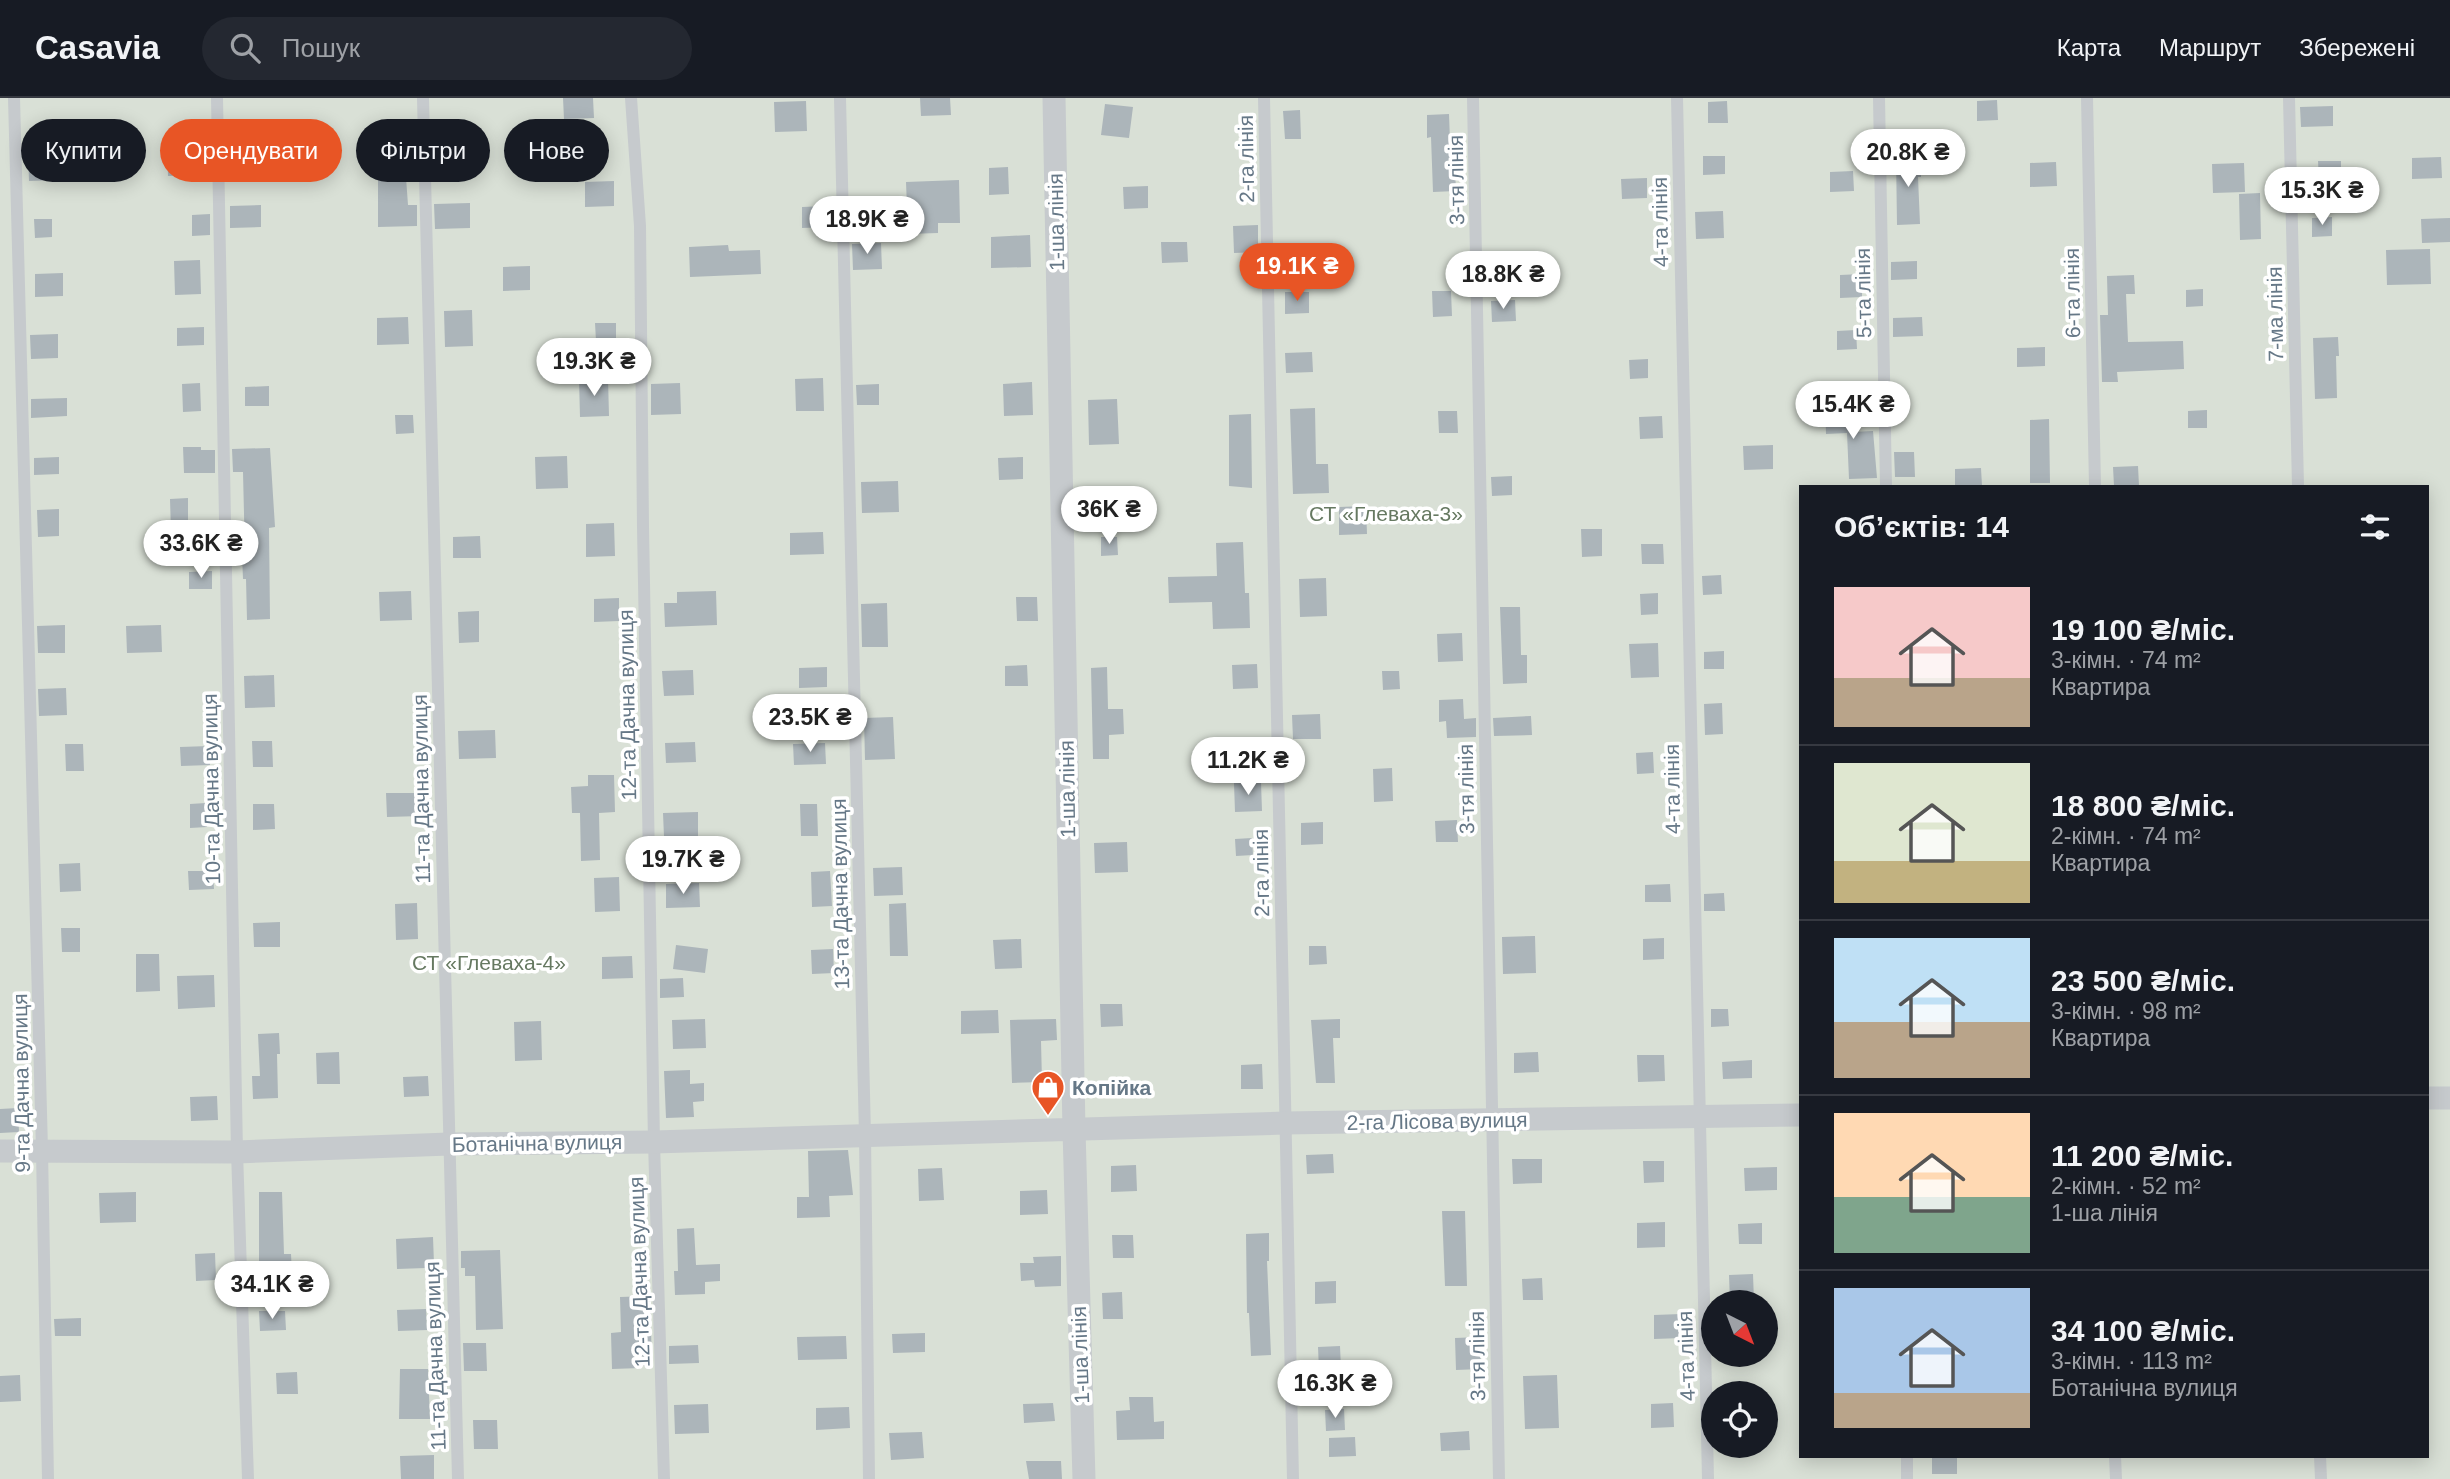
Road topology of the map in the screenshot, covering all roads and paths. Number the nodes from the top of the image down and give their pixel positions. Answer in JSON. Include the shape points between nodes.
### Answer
{"nodes":[{"id":1,"x":14,"y":98,"type":"edge"},
{"id":2,"x":218,"y":98,"type":"edge"},
{"id":3,"x":423,"y":98,"type":"edge"},
{"id":4,"x":631,"y":98,"type":"edge"},
{"id":5,"x":840,"y":98,"type":"edge"},
{"id":6,"x":1054,"y":98,"type":"edge"},
{"id":7,"x":1264,"y":98,"type":"edge"},
{"id":8,"x":1473,"y":98,"type":"edge"},
{"id":9,"x":1677,"y":98,"type":"edge"},
{"id":10,"x":1879,"y":98,"type":"edge"},
{"id":11,"x":2087,"y":98,"type":"edge"},
{"id":12,"x":2289,"y":98,"type":"edge"},
{"id":13,"x":1886,"y":485,"type":"edge"},
{"id":14,"x":2095,"y":485,"type":"edge"},
{"id":15,"x":2298,"y":485,"type":"edge"},
{"id":16,"x":2429,"y":1098,"type":"edge"},
{"id":17,"x":2450,"y":1098,"type":"edge"},
{"id":18,"x":1799,"y":1115,"type":"edge"},
{"id":19,"x":1699,"y":1116,"type":"junction"},
{"id":20,"x":1491,"y":1120,"type":"junction"},
{"id":21,"x":1285,"y":1124,"type":"junction"},
{"id":22,"x":1074,"y":1130,"type":"junction"},
{"id":23,"x":865,"y":1135,"type":"junction"},
{"id":24,"x":654,"y":1142,"type":"junction"},
{"id":25,"x":449,"y":1144,"type":"junction"},
{"id":26,"x":43,"y":1150,"type":"junction"},
{"id":27,"x":0,"y":1152,"type":"edge"},
{"id":28,"x":237,"y":1152,"type":"junction"},
{"id":29,"x":1907,"y":1458,"type":"edge"},
{"id":30,"x":2115,"y":1458,"type":"edge"},
{"id":31,"x":2320,"y":1458,"type":"edge"},
{"id":32,"x":48,"y":1479,"type":"edge"},
{"id":33,"x":248,"y":1479,"type":"edge"},
{"id":34,"x":458,"y":1479,"type":"edge"},
{"id":35,"x":664,"y":1479,"type":"edge"},
{"id":36,"x":869,"y":1479,"type":"edge"},
{"id":37,"x":1084,"y":1479,"type":"edge"},
{"id":38,"x":1293,"y":1479,"type":"edge"},
{"id":39,"x":1499,"y":1479,"type":"edge"},
{"id":40,"x":1708,"y":1479,"type":"edge"},
{"id":41,"x":1907,"y":1479,"type":"edge"},
{"id":42,"x":2116,"y":1479,"type":"edge"},
{"id":43,"x":2321,"y":1479,"type":"edge"}],
"edges":[{"from":1,"to":26,"type":"lane","name":"9-та Дачна вулиця"},
{"from":2,"to":28,"type":"lane","name":"10-та Дачна вулиця"},
{"from":3,"to":25,"type":"lane","name":"11-та Дачна вулиця"},
{"from":4,"to":24,"type":"lane","name":"12-та Дачна вулиця","via":[[640,226]]},
{"from":5,"to":23,"type":"lane","name":"13-та Дачна вулиця"},
{"from":6,"to":22,"type":"street","name":"1-ша лінія"},
{"from":7,"to":21,"type":"lane","name":"2-га лінія"},
{"from":8,"to":20,"type":"lane","name":"3-тя лінія"},
{"from":9,"to":19,"type":"lane","name":"4-та лінія"},
{"from":10,"to":13,"type":"lane","name":"5-та лінія"},
{"from":11,"to":14,"type":"lane","name":"6-та лінія"},
{"from":12,"to":15,"type":"lane","name":"7-ма лінія"},
{"from":16,"to":17,"type":"street"},
{"from":18,"to":19,"type":"street","name":"2-га Лісова вулиця"},
{"from":19,"to":20,"type":"street","name":"2-га Лісова вулиця"},
{"from":19,"to":40,"type":"lane","name":"4-та лінія"},
{"from":20,"to":21,"type":"street","name":"2-га Лісова вулиця"},
{"from":20,"to":39,"type":"lane","name":"3-тя лінія"},
{"from":21,"to":22,"type":"street","name":"2-га Лісова вулиця"},
{"from":21,"to":38,"type":"lane","name":"2-га лінія"},
{"from":22,"to":23,"type":"street","name":"Ботанічна вулиця"},
{"from":22,"to":37,"type":"street","name":"1-ша лінія"},
{"from":23,"to":24,"type":"street","name":"Ботанічна вулиця"},
{"from":23,"to":36,"type":"lane","name":"13-та Дачна вулиця"},
{"from":24,"to":25,"type":"street","name":"Ботанічна вулиця"},
{"from":24,"to":35,"type":"lane","name":"12-та Дачна вулиця"},
{"from":25,"to":28,"type":"street","name":"Ботанічна вулиця"},
{"from":25,"to":34,"type":"lane","name":"11-та Дачна вулиця"},
{"from":26,"to":27,"type":"street","name":"Ботанічна вулиця"},
{"from":26,"to":28,"type":"street","name":"Ботанічна вулиця"},
{"from":26,"to":32,"type":"lane","name":"9-та Дачна вулиця"},
{"from":28,"to":33,"type":"lane","name":"10-та Дачна вулиця"},
{"from":29,"to":41,"type":"lane"},
{"from":30,"to":42,"type":"lane"},
{"from":31,"to":43,"type":"lane"}]}
